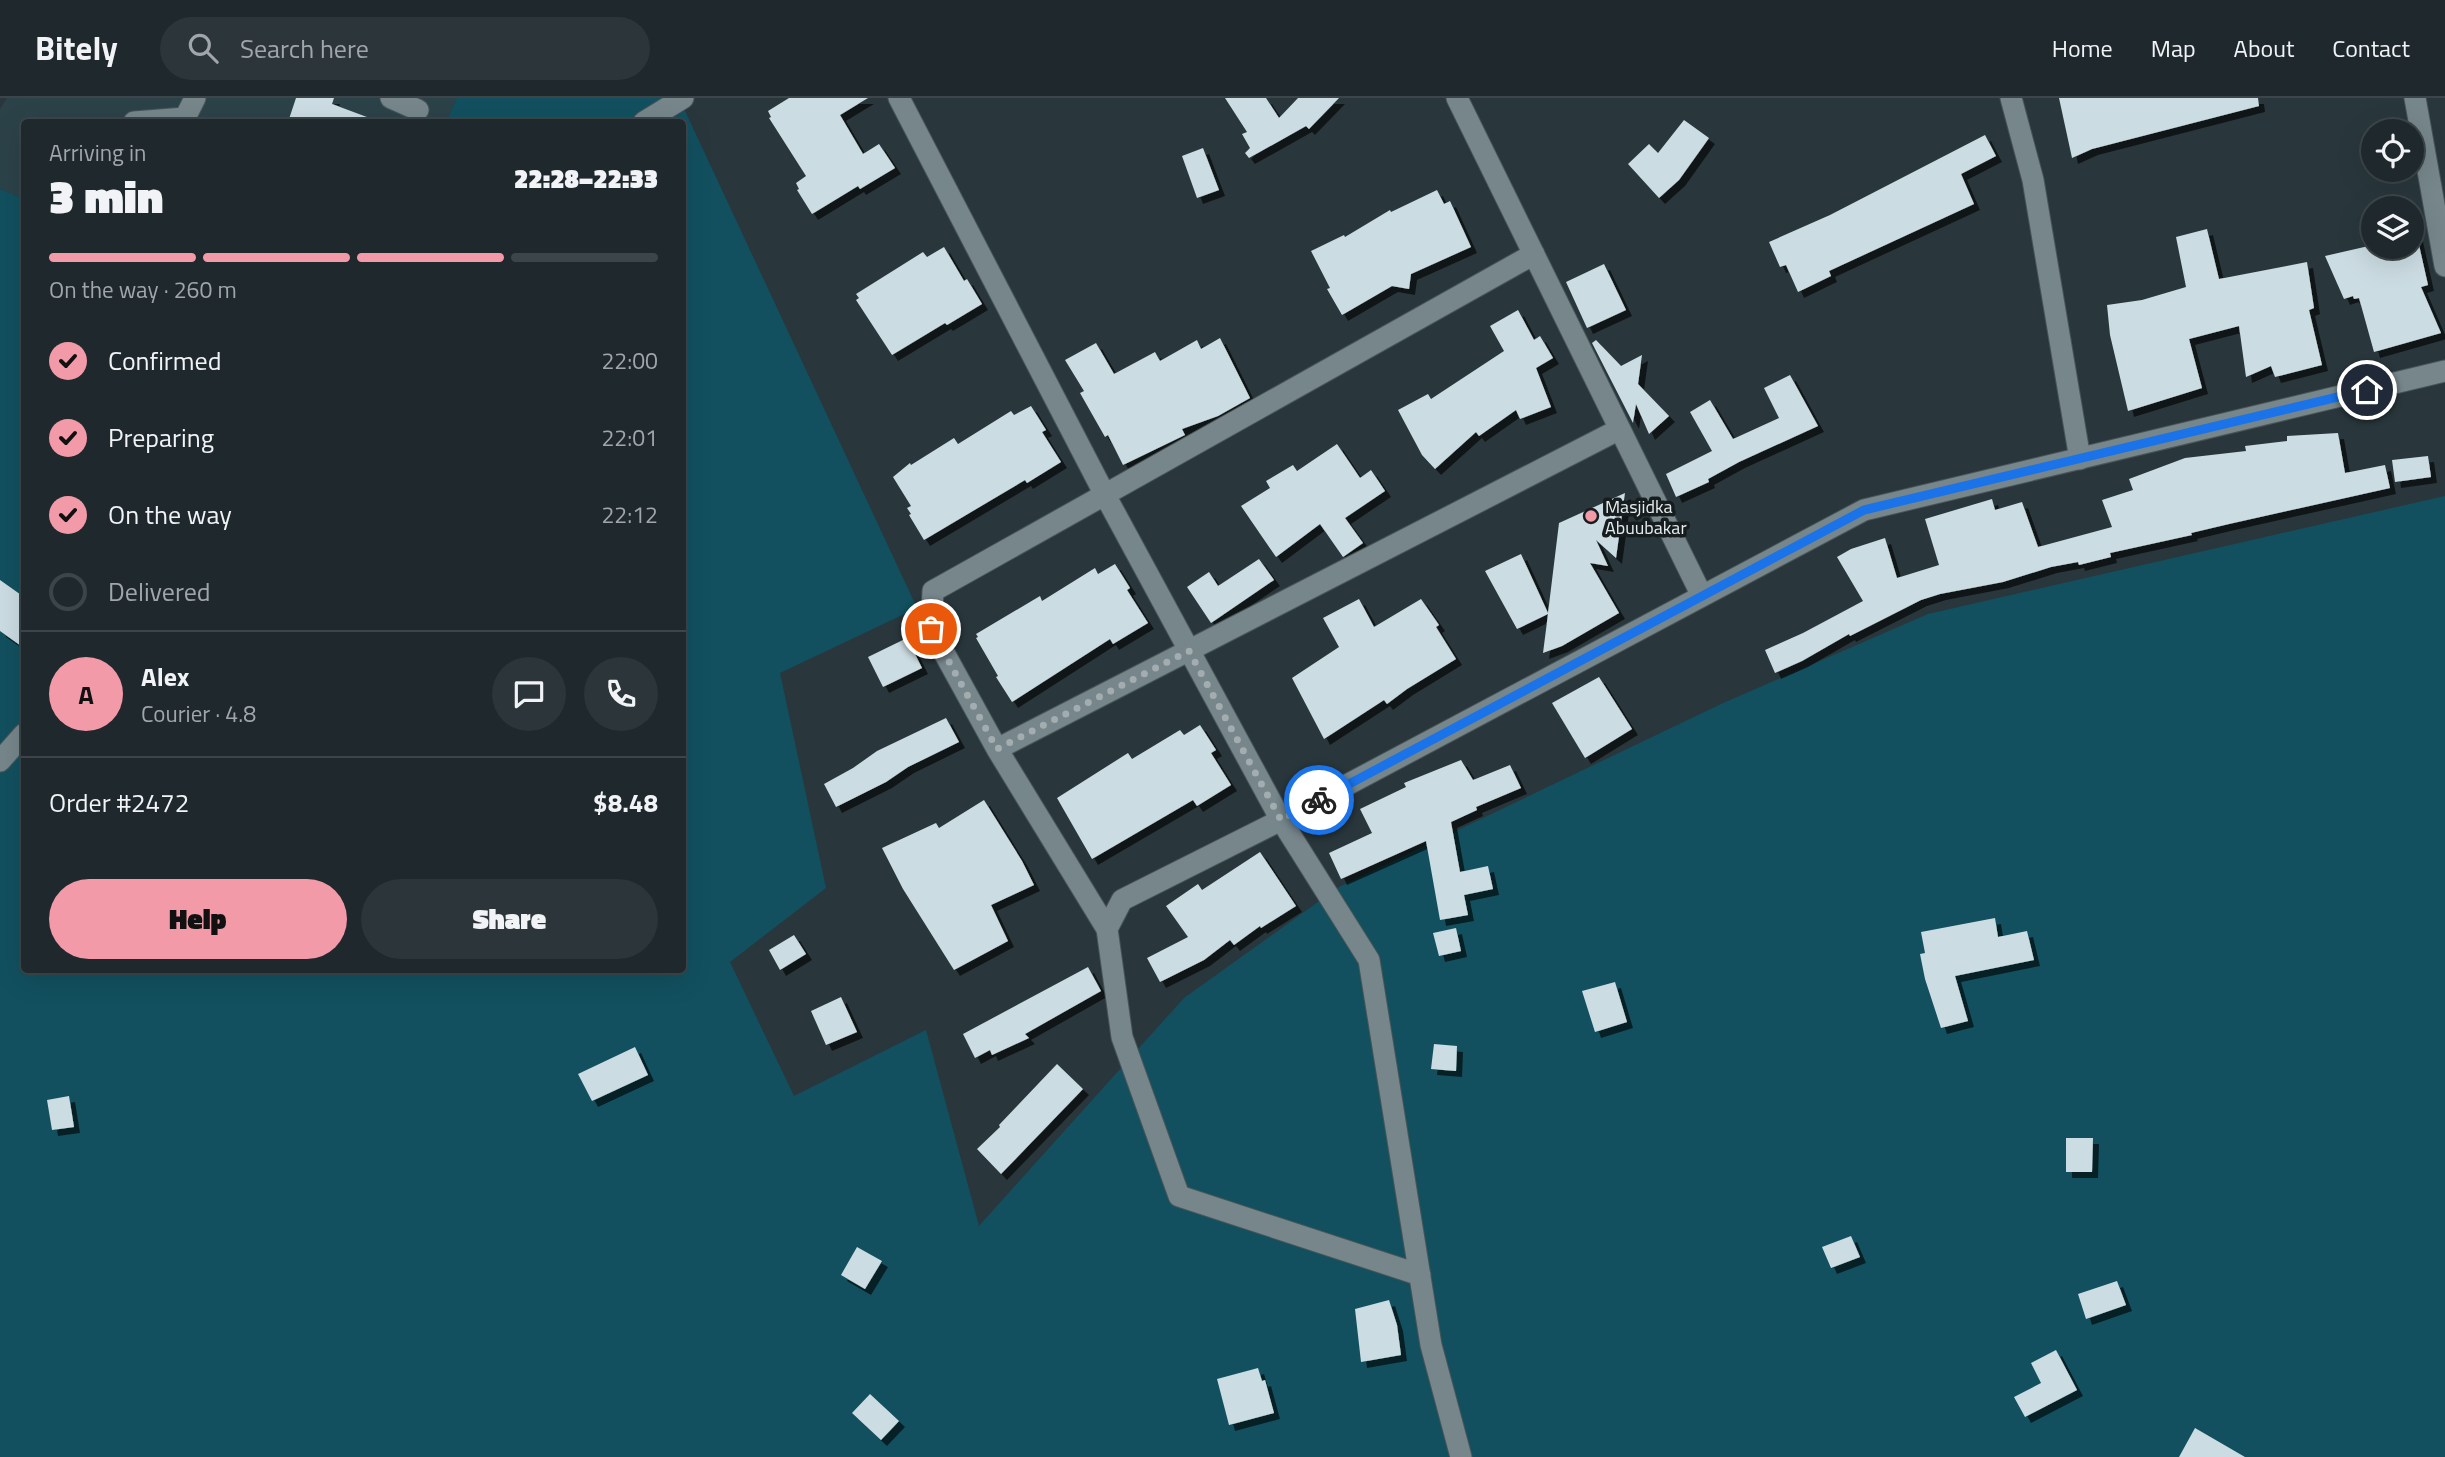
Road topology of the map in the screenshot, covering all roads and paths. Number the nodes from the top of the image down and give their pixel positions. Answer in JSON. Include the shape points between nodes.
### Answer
{"nodes":[{"id":1,"x":195,"y":98,"type":"edge"},
{"id":2,"x":391,"y":98,"type":"edge"},
{"id":3,"x":683,"y":98,"type":"edge"},
{"id":4,"x":899,"y":98,"type":"edge"},
{"id":5,"x":2011,"y":98,"type":"edge"},
{"id":6,"x":2415,"y":98,"type":"edge"},
{"id":7,"x":1464,"y":99,"type":"edge"},
{"id":8,"x":418,"y":110,"type":"dead end"},
{"id":9,"x":173,"y":119,"type":"edge"},
{"id":10,"x":649,"y":119,"type":"edge"},
{"id":11,"x":1534,"y":254,"type":"junction"},
{"id":12,"x":2445,"y":266,"type":"edge"},
{"id":13,"x":2445,"y":371,"type":"edge"},
{"id":14,"x":1620,"y":429,"type":"junction"},
{"id":15,"x":2080,"y":459,"type":"junction"},
{"id":16,"x":1105,"y":495,"type":"junction"},
{"id":17,"x":1702,"y":596,"type":"junction"},
{"id":18,"x":1189,"y":651,"type":"junction"},
{"id":19,"x":21,"y":737,"type":"edge"},
{"id":20,"x":997,"y":749,"type":"junction"},
{"id":21,"x":0,"y":761,"type":"edge"},
{"id":22,"x":1281,"y":820,"type":"junction"},
{"id":23,"x":1107,"y":929,"type":"junction"},
{"id":24,"x":1420,"y":1275,"type":"junction"},
{"id":25,"x":1461,"y":1457,"type":"edge"}],
"edges":[{"from":1,"to":9,"type":"street","via":[[186,118]]},
{"from":2,"to":8,"type":"street"},
{"from":3,"to":10,"type":"street"},
{"from":4,"to":16,"type":"street"},
{"from":5,"to":15,"type":"street","via":[[2033,180]]},
{"from":6,"to":12,"type":"street"},
{"from":7,"to":11,"type":"street"},
{"from":11,"to":14,"type":"street"},
{"from":11,"to":16,"type":"street"},
{"from":13,"to":15,"type":"street"},
{"from":14,"to":17,"type":"street"},
{"from":14,"to":18,"type":"street"},
{"from":15,"to":17,"type":"street","via":[[1864,510]]},
{"from":16,"to":18,"type":"street"},
{"from":16,"to":20,"type":"street","via":[[933,591],[931,629]]},
{"from":17,"to":22,"type":"street"},
{"from":18,"to":20,"type":"street"},
{"from":18,"to":22,"type":"street"},
{"from":19,"to":21,"type":"street"},
{"from":20,"to":23,"type":"street"},
{"from":22,"to":23,"type":"street","via":[[1122,900]]},
{"from":22,"to":24,"type":"street","via":[[1369,960]]},
{"from":23,"to":24,"type":"street","via":[[1122,1037],[1179,1196]]},
{"from":24,"to":25,"type":"street","via":[[1431,1345]]}]}
